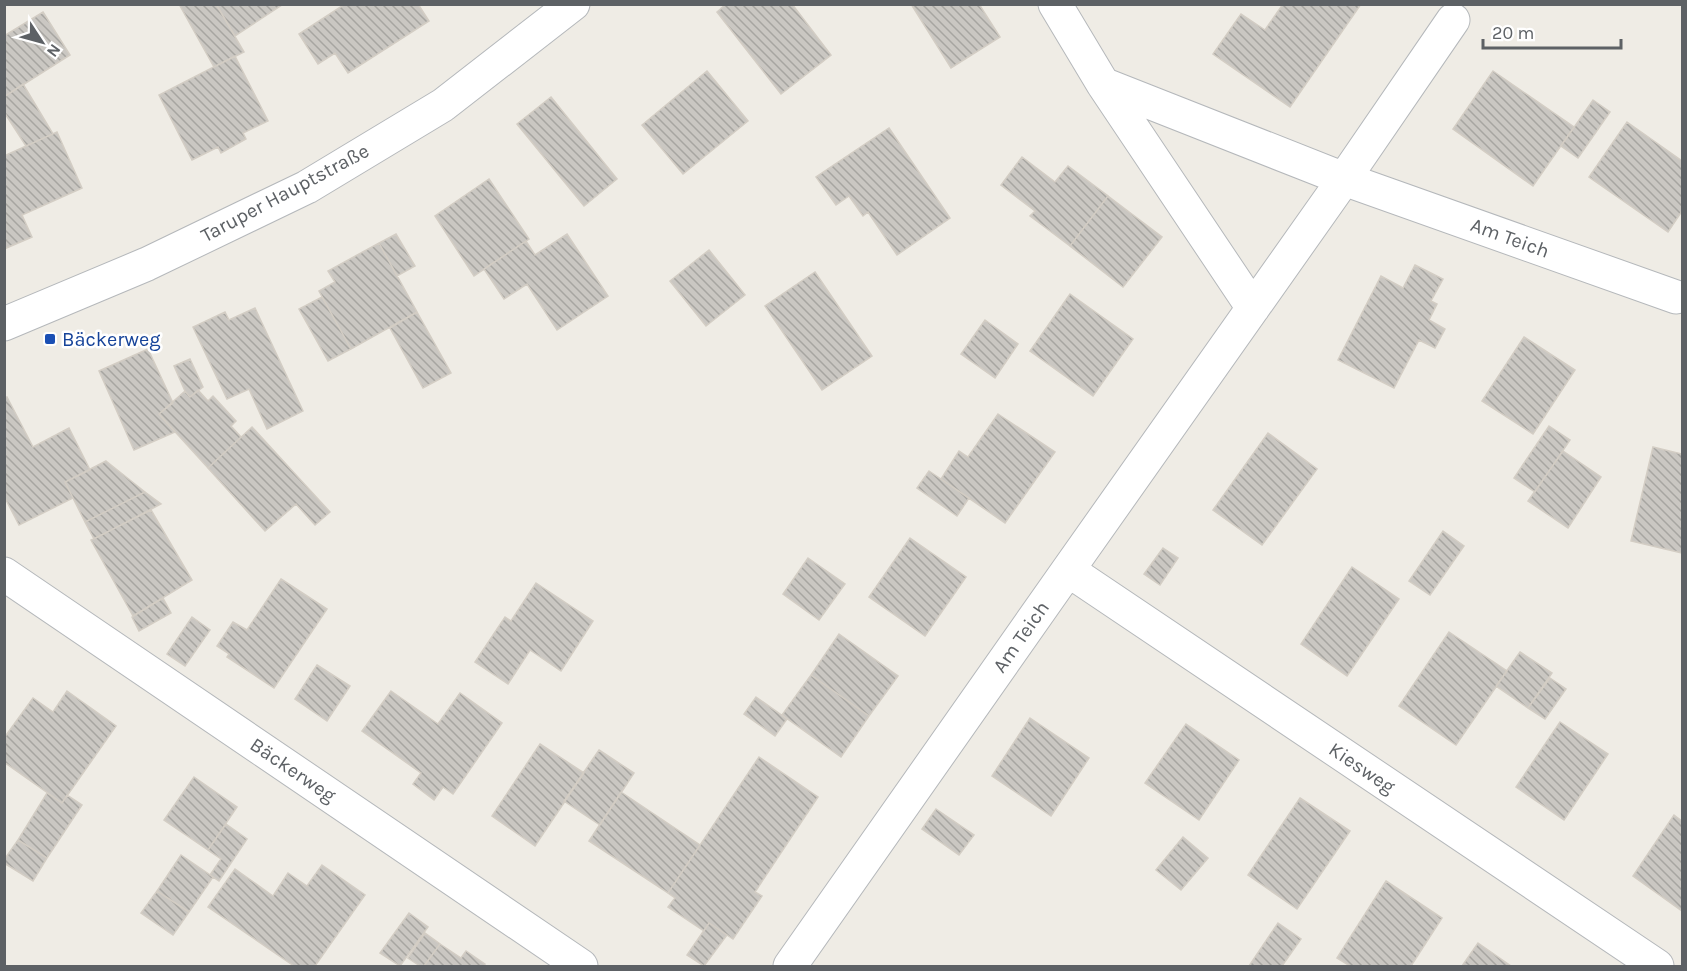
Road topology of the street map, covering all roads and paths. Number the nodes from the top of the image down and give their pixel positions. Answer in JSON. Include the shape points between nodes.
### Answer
{"nodes":[{"id":1,"x":573,"y":4,"type":"edge"},
{"id":2,"x":1055,"y":4,"type":"edge"},
{"id":3,"x":1453,"y":20,"type":"dead end"},
{"id":4,"x":1103,"y":84,"type":"junction"},
{"id":5,"x":1344,"y":178,"type":"junction"},
{"id":6,"x":1676,"y":297,"type":"dead end"},
{"id":7,"x":1253,"y":308,"type":"junction"},
{"id":8,"x":4,"y":324,"type":"edge"},
{"id":9,"x":1068,"y":570,"type":"junction"},
{"id":10,"x":4,"y":574,"type":"edge"},
{"id":11,"x":581,"y":966,"type":"edge"},
{"id":12,"x":790,"y":966,"type":"edge"},
{"id":13,"x":1657,"y":966,"type":"edge"}],
"edges":[{"from":1,"to":8,"type":"street","name":"Taruper Hauptstraße","via":[[443,105],[307,187],[147,264]]},
{"from":2,"to":4,"type":"street"},
{"from":3,"to":5,"type":"street","name":"Am Teich"},
{"from":4,"to":5,"type":"street","name":"Am Teich"},
{"from":4,"to":7,"type":"street"},
{"from":5,"to":6,"type":"street","name":"Am Teich"},
{"from":5,"to":7,"type":"street","name":"Am Teich"},
{"from":7,"to":9,"type":"street","name":"Am Teich"},
{"from":9,"to":12,"type":"street","name":"Am Teich"},
{"from":9,"to":13,"type":"street","name":"Kiesweg"},
{"from":10,"to":11,"type":"street","name":"Bäckerweg"}]}
